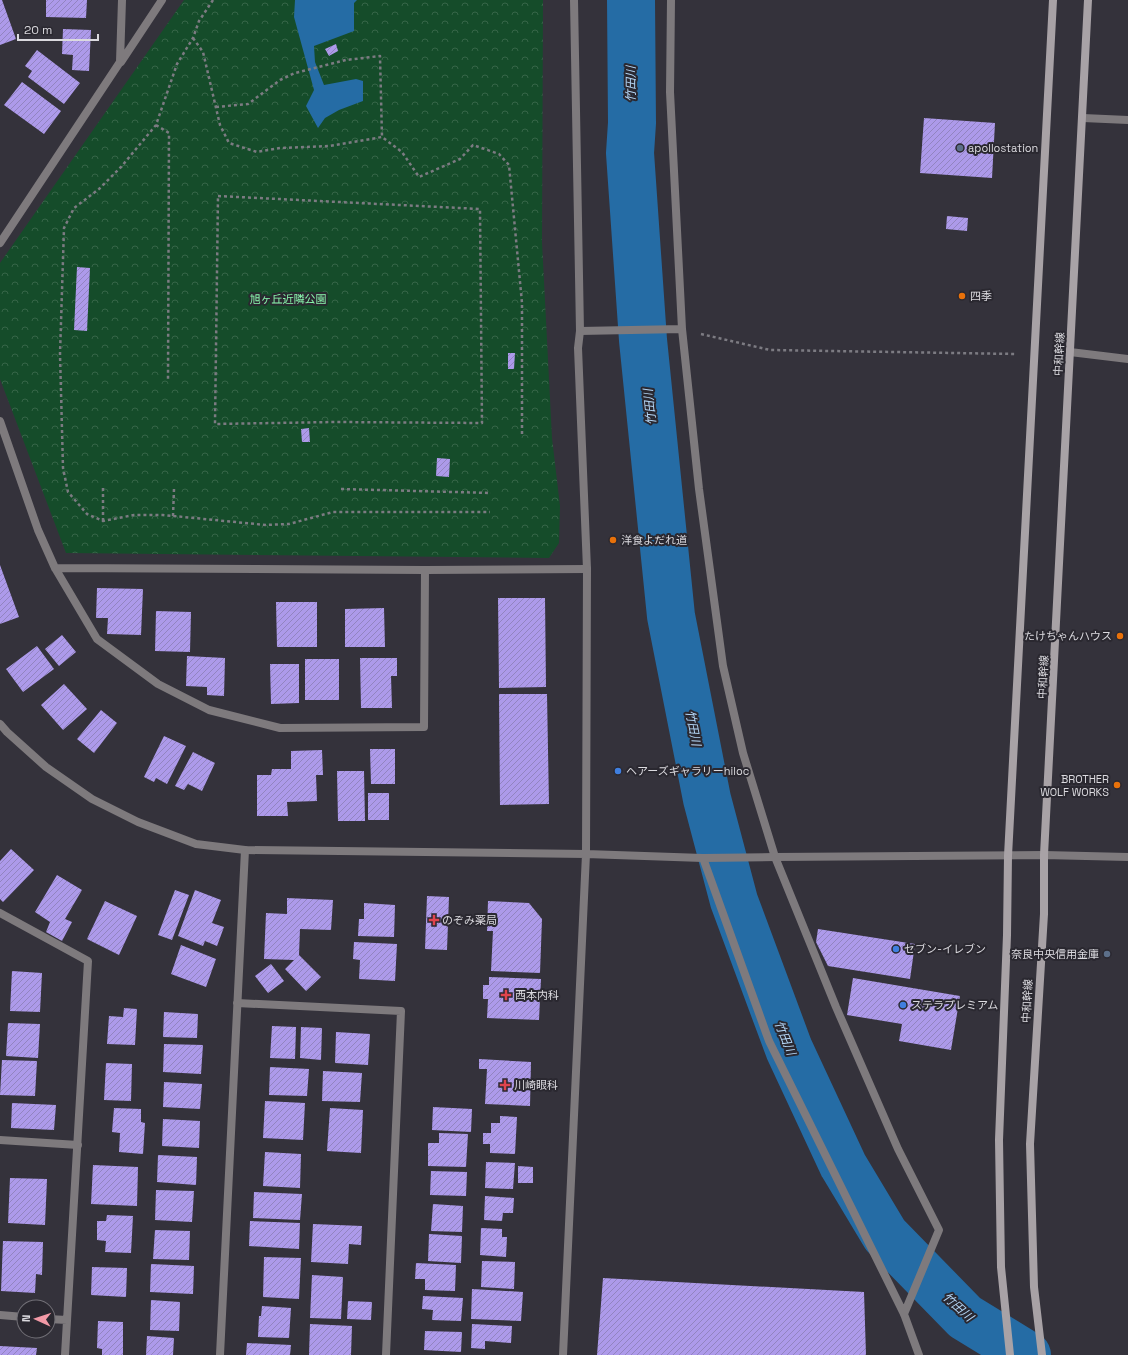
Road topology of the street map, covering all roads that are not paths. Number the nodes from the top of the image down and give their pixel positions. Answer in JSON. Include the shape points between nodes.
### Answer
{"nodes":[{"id":1,"x":122,"y":0,"type":"edge"},
{"id":2,"x":162,"y":0,"type":"edge"},
{"id":3,"x":574,"y":0,"type":"edge"},
{"id":4,"x":671,"y":0,"type":"edge"},
{"id":5,"x":1053,"y":0,"type":"edge"},
{"id":6,"x":1088,"y":0,"type":"edge"},
{"id":7,"x":120,"y":62,"type":"junction"},
{"id":8,"x":1082,"y":118,"type":"junction"},
{"id":9,"x":1128,"y":120,"type":"edge"},
{"id":10,"x":0,"y":243,"type":"edge"},
{"id":11,"x":682,"y":330,"type":"junction"},
{"id":12,"x":580,"y":331,"type":"junction"},
{"id":13,"x":1070,"y":352,"type":"junction"},
{"id":14,"x":1128,"y":359,"type":"edge"},
{"id":15,"x":0,"y":421,"type":"edge"},
{"id":16,"x":55,"y":568,"type":"junction"},
{"id":17,"x":587,"y":569,"type":"junction"},
{"id":18,"x":425,"y":570,"type":"junction"},
{"id":19,"x":0,"y":724,"type":"edge"},
{"id":20,"x":245,"y":850,"type":"junction"},
{"id":21,"x":586,"y":854,"type":"junction"},
{"id":22,"x":1044,"y":855,"type":"junction"},
{"id":23,"x":1008,"y":856,"type":"junction"},
{"id":24,"x":776,"y":857,"type":"junction"},
{"id":25,"x":1128,"y":857,"type":"edge"},
{"id":26,"x":701,"y":858,"type":"junction"},
{"id":27,"x":0,"y":913,"type":"edge"},
{"id":28,"x":237,"y":1003,"type":"junction"},
{"id":29,"x":0,"y":1140,"type":"edge"},
{"id":30,"x":78,"y":1145,"type":"junction"},
{"id":31,"x":904,"y":1314,"type":"junction"},
{"id":32,"x":0,"y":1315,"type":"edge"},
{"id":33,"x":16,"y":1316,"type":"edge"},
{"id":34,"x":56,"y":1319,"type":"edge"},
{"id":35,"x":67,"y":1320,"type":"junction"},
{"id":36,"x":65,"y":1355,"type":"edge"},
{"id":37,"x":220,"y":1355,"type":"edge"},
{"id":38,"x":386,"y":1355,"type":"edge"},
{"id":39,"x":563,"y":1355,"type":"edge"},
{"id":40,"x":919,"y":1355,"type":"edge"},
{"id":41,"x":1010,"y":1355,"type":"edge"},
{"id":42,"x":1042,"y":1355,"type":"edge"}],
"edges":[{"from":1,"to":7,"type":"street"},
{"from":2,"to":7,"type":"street"},
{"from":3,"to":12,"type":"street"},
{"from":4,"to":11,"type":"street","via":[[670,92]]},
{"from":5,"to":23,"type":"main road","name":"中和幹線"},
{"from":6,"to":8,"type":"main road","name":"中和幹線"},
{"from":7,"to":10,"type":"street"},
{"from":8,"to":9,"type":"street"},
{"from":8,"to":13,"type":"main road","name":"中和幹線"},
{"from":11,"to":12,"type":"street"},
{"from":11,"to":24,"type":"street","via":[[699,489],[723,666],[744,753]]},
{"from":12,"to":17,"type":"street","via":[[578,348]]},
{"from":13,"to":14,"type":"street"},
{"from":13,"to":22,"type":"main road","name":"中和幹線"},
{"from":15,"to":16,"type":"street","via":[[38,530]]},
{"from":16,"to":18,"type":"street"},
{"from":16,"to":18,"type":"street","via":[[97,639],[158,684],[209,710],[280,728],[424,727]]},
{"from":17,"to":18,"type":"street"},
{"from":17,"to":21,"type":"street"},
{"from":19,"to":20,"type":"street","via":[[46,767],[92,799],[138,822],[196,844]]},
{"from":20,"to":21,"type":"street"},
{"from":20,"to":28,"type":"street"},
{"from":21,"to":26,"type":"street"},
{"from":21,"to":39,"type":"street"},
{"from":22,"to":23,"type":"street"},
{"from":22,"to":25,"type":"street"},
{"from":22,"to":42,"type":"main road","name":"中和幹線","via":[[1043,922],[1030,1144],[1034,1287]]},
{"from":23,"to":24,"type":"street"},
{"from":23,"to":41,"type":"main road","name":"中和幹線","via":[[999,1140],[1001,1267]]},
{"from":24,"to":26,"type":"street"},
{"from":24,"to":31,"type":"street","via":[[836,1007],[898,1149],[939,1230]]},
{"from":26,"to":31,"type":"street","via":[[769,1042]]},
{"from":27,"to":30,"type":"street","via":[[88,961]]},
{"from":28,"to":37,"type":"street"},
{"from":28,"to":38,"type":"street","via":[[401,1011]]},
{"from":29,"to":30,"type":"street"},
{"from":30,"to":35,"type":"street"},
{"from":31,"to":40,"type":"street"},
{"from":32,"to":33,"type":"street"},
{"from":34,"to":35,"type":"street"},
{"from":35,"to":36,"type":"street"}]}
